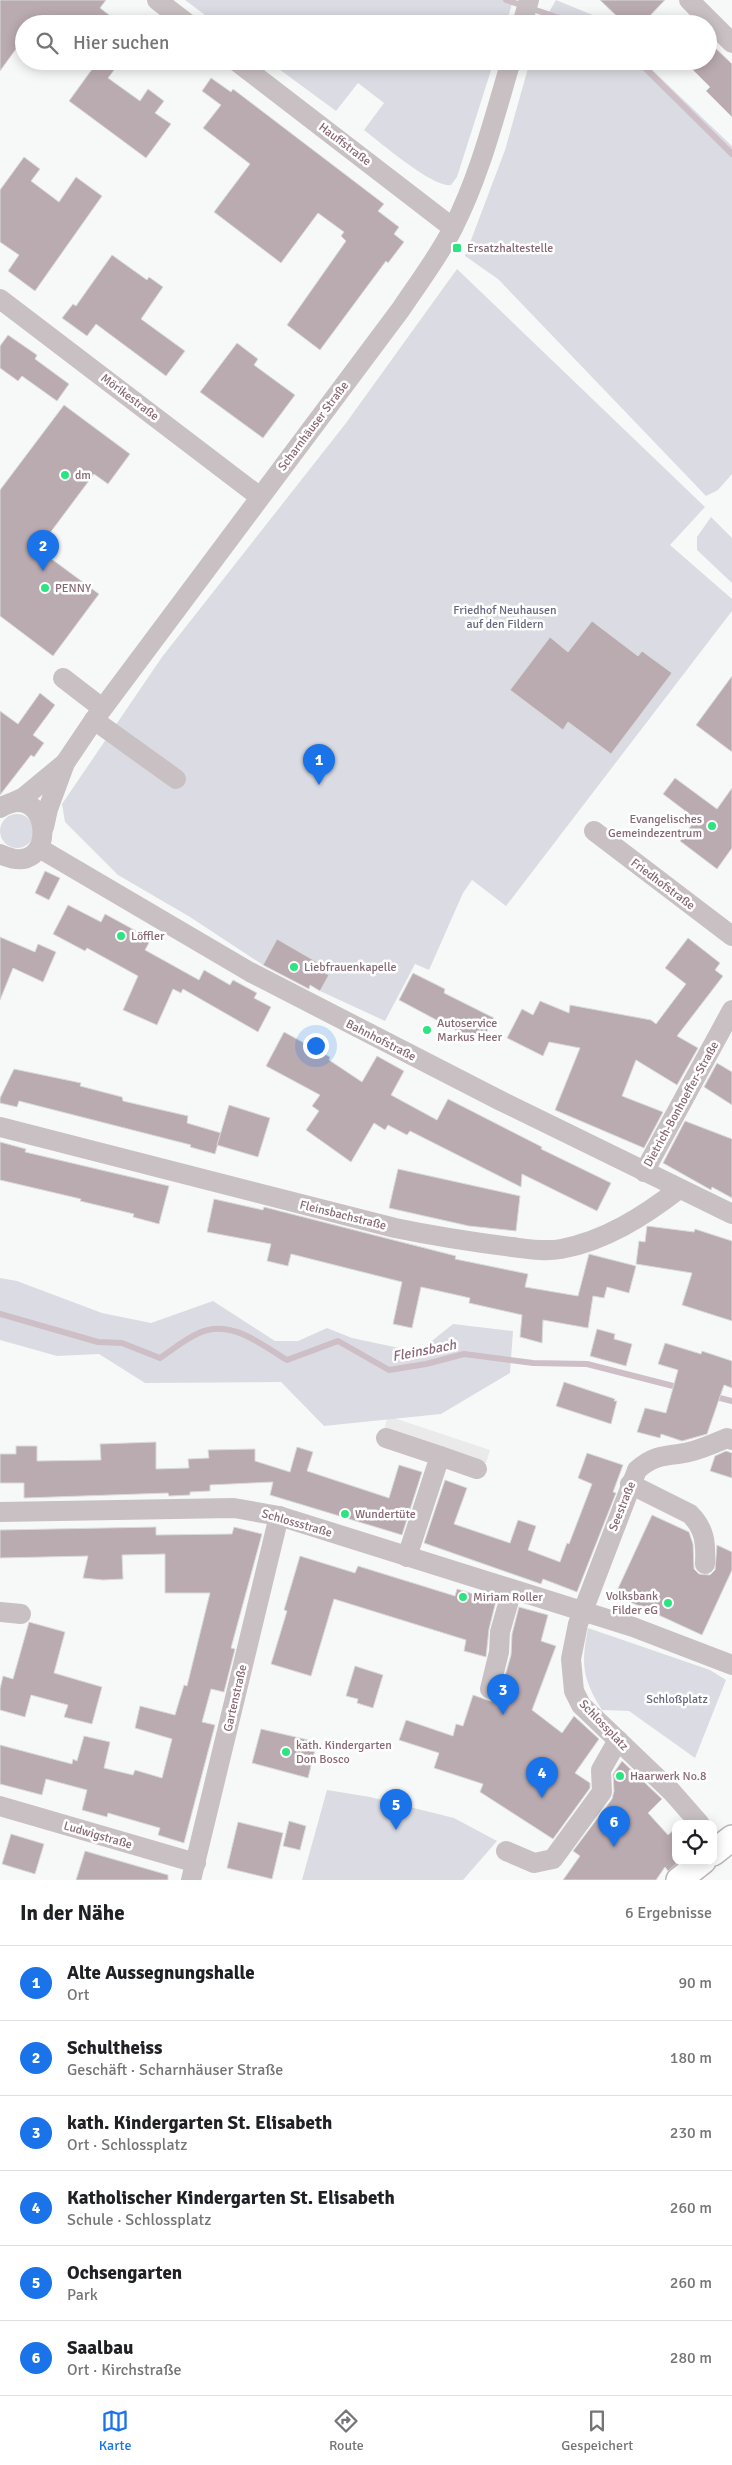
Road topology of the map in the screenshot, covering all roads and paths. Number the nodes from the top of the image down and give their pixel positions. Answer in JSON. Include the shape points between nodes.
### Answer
{"nodes":[{"id":1,"x":157,"y":0,"type":"edge"},
{"id":2,"x":529,"y":0,"type":"edge"},
{"id":3,"x":689,"y":0,"type":"edge"},
{"id":4,"x":176,"y":15,"type":"edge"},
{"id":5,"x":525,"y":15,"type":"edge"},
{"id":6,"x":704,"y":15,"type":"edge"},
{"id":7,"x":717,"y":28,"type":"edge"},
{"id":8,"x":732,"y":43,"type":"edge"},
{"id":9,"x":248,"y":70,"type":"edge"},
{"id":10,"x":508,"y":70,"type":"edge"},
{"id":11,"x":453,"y":228,"type":"junction"},
{"id":12,"x":0,"y":299,"type":"edge"},
{"id":13,"x":260,"y":497,"type":"junction"},
{"id":14,"x":63,"y":678,"type":"dead end"},
{"id":15,"x":98,"y":714,"type":"junction"},
{"id":16,"x":66,"y":764,"type":"junction"},
{"id":17,"x":176,"y":779,"type":"dead end"},
{"id":18,"x":5,"y":805,"type":"edge"},
{"id":19,"x":44,"y":827,"type":"junction"},
{"id":20,"x":594,"y":831,"type":"dead end"},
{"id":21,"x":39,"y":848,"type":"junction"},
{"id":22,"x":4,"y":861,"type":"edge"},
{"id":23,"x":732,"y":936,"type":"edge"},
{"id":24,"x":732,"y":1010,"type":"edge"},
{"id":25,"x":0,"y":1127,"type":"edge"},
{"id":26,"x":644,"y":1172,"type":"junction"},
{"id":27,"x":679,"y":1189,"type":"junction"},
{"id":28,"x":732,"y":1214,"type":"edge"},
{"id":29,"x":386,"y":1438,"type":"dead end"},
{"id":30,"x":732,"y":1440,"type":"edge"},
{"id":31,"x":440,"y":1456,"type":"junction"},
{"id":32,"x":476,"y":1469,"type":"dead end"},
{"id":33,"x":630,"y":1484,"type":"junction"},
{"id":34,"x":0,"y":1512,"type":"edge"},
{"id":35,"x":279,"y":1516,"type":"junction"},
{"id":36,"x":408,"y":1557,"type":"junction"},
{"id":37,"x":705,"y":1564,"type":"dead end"},
{"id":38,"x":512,"y":1590,"type":"junction"},
{"id":39,"x":582,"y":1610,"type":"junction"},
{"id":40,"x":0,"y":1612,"type":"edge"},
{"id":41,"x":21,"y":1614,"type":"dead end"},
{"id":42,"x":732,"y":1665,"type":"edge"},
{"id":43,"x":490,"y":1689,"type":"dead end"},
{"id":44,"x":618,"y":1740,"type":"junction"},
{"id":45,"x":0,"y":1806,"type":"edge"},
{"id":46,"x":696,"y":1820,"type":"edge"},
{"id":47,"x":719,"y":1849,"type":"edge"},
{"id":48,"x":506,"y":1851,"type":"dead end"},
{"id":49,"x":194,"y":1871,"type":"edge"},
{"id":50,"x":679,"y":1880,"type":"edge"}],
"edges":[{"from":1,"to":4,"type":"street"},
{"from":2,"to":5,"type":"street"},
{"from":3,"to":6,"type":"street"},
{"from":7,"to":8,"type":"street"},
{"from":9,"to":11,"type":"street","name":"Hauffstraße"},
{"from":10,"to":11,"type":"street","name":"Scharnhäuser Straße","via":[[478,171]]},
{"from":11,"to":13,"type":"street","name":"Scharnhäuser Straße","via":[[401,309]]},
{"from":12,"to":13,"type":"street","name":"Mörikestraße"},
{"from":13,"to":15,"type":"street","name":"Scharnhäuser Straße"},
{"from":14,"to":15,"type":"street"},
{"from":15,"to":16,"type":"street","name":"Scharnhäuser Straße"},
{"from":15,"to":17,"type":"street"},
{"from":16,"to":18,"type":"street","name":"Scharnhäuser Straße","via":[[24,797]]},
{"from":16,"to":19,"type":"street","name":"Scharnhäuser Straße"},
{"from":18,"to":19,"type":"street","via":[[24,804],[33,808]]},
{"from":19,"to":21,"type":"street","via":[[44,838]]},
{"from":20,"to":23,"type":"street","name":"Friedhofstraße"},
{"from":21,"to":22,"type":"street","via":[[31,855]]},
{"from":21,"to":26,"type":"street","name":"Bahnhofstraße","via":[[250,972]]},
{"from":24,"to":26,"type":"street","name":"Dietrich-Bonhoeffer-Straße"},
{"from":25,"to":27,"type":"street","name":"Fleinsbachstraße","via":[[395,1228],[458,1241],[545,1250],[562,1249],[621,1228]]},
{"from":26,"to":27,"type":"street","name":"Bahnhofstraße"},
{"from":27,"to":28,"type":"street","name":"Bahnhofstraße"},
{"from":29,"to":31,"type":"street"},
{"from":30,"to":33,"type":"street","name":"Seestraße","via":[[727,1438],[690,1452],[648,1460],[637,1470]]},
{"from":31,"to":32,"type":"street"},
{"from":31,"to":36,"type":"street"},
{"from":33,"to":37,"type":"street","via":[[690,1514],[698,1522],[706,1542]]},
{"from":33,"to":39,"type":"street","name":"Seestraße"},
{"from":34,"to":35,"type":"street","name":"Schlossstraße","via":[[234,1508]]},
{"from":35,"to":36,"type":"street","name":"Schlossstraße"},
{"from":35,"to":49,"type":"street","name":"Gartenstraße"},
{"from":36,"to":38,"type":"street","name":"Schlossstraße"},
{"from":38,"to":39,"type":"street","name":"Schlossstraße"},
{"from":38,"to":43,"type":"street","via":[[500,1632]]},
{"from":39,"to":42,"type":"street"},
{"from":39,"to":44,"type":"street","name":"Schlossplatz","via":[[571,1659],[574,1691],[581,1705]]},
{"from":40,"to":41,"type":"street"},
{"from":44,"to":46,"type":"street","name":"Schlossplatz"},
{"from":44,"to":48,"type":"street","via":[[601,1770],[602,1792],[553,1859],[534,1863]]},
{"from":45,"to":49,"type":"street","name":"Ludwigstraße"},
{"from":47,"to":50,"type":"main road"}]}
